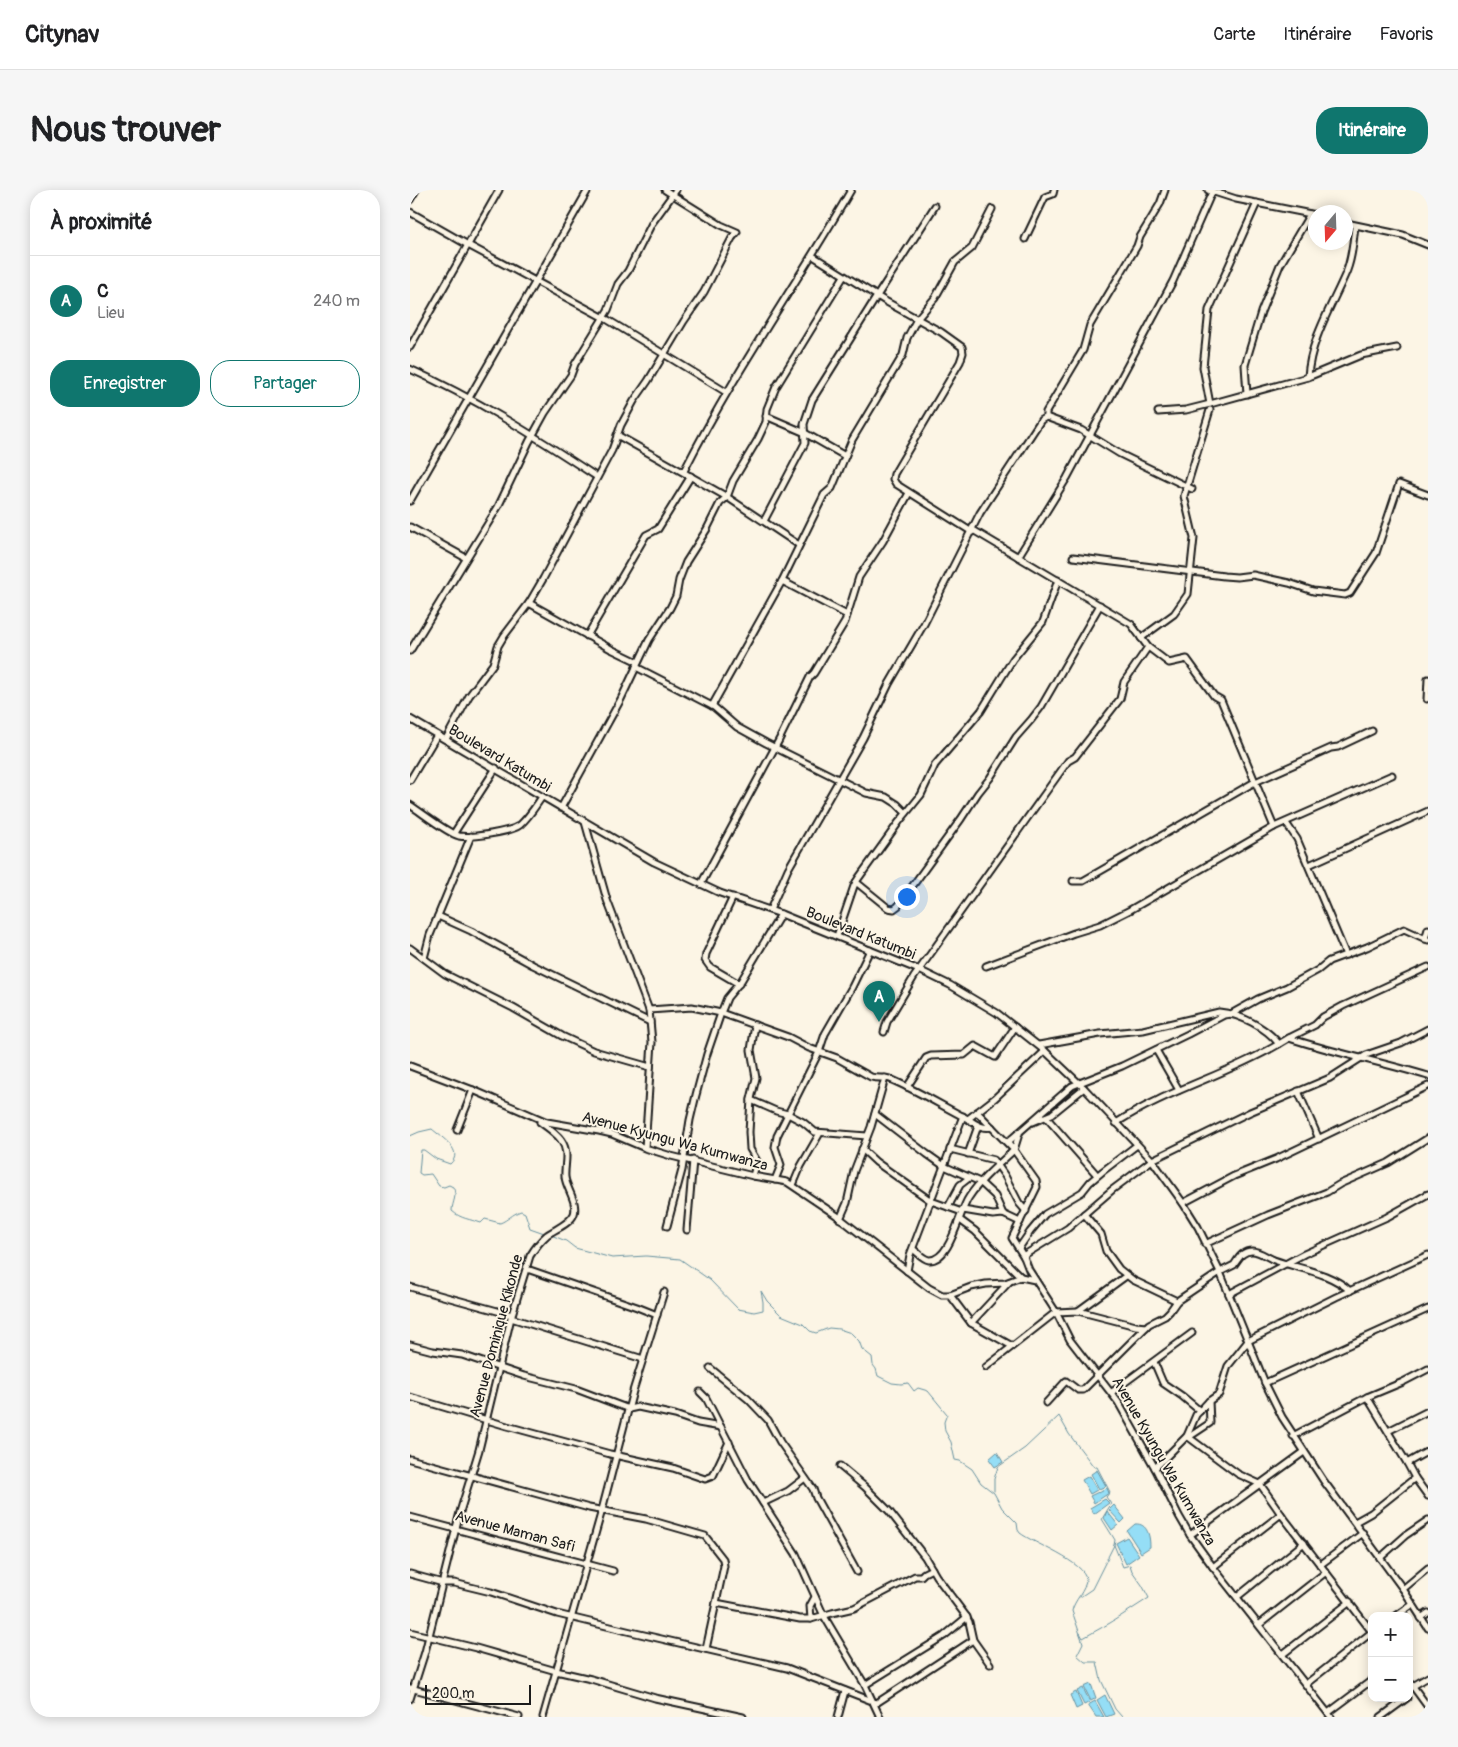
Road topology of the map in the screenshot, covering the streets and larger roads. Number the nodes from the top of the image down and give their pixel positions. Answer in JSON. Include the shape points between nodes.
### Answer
{"nodes":[{"id":1,"x":416,"y":190,"type":"edge"},
{"id":2,"x":499,"y":190,"type":"edge"},
{"id":3,"x":588,"y":190,"type":"edge"},
{"id":4,"x":665,"y":190,"type":"edge"},
{"id":5,"x":851,"y":190,"type":"edge"},
{"id":6,"x":1054,"y":190,"type":"edge"},
{"id":7,"x":1165,"y":190,"type":"edge"},
{"id":8,"x":1210,"y":191,"type":"edge"},
{"id":9,"x":674,"y":193,"type":"edge"},
{"id":10,"x":410,"y":200,"type":"edge"},
{"id":11,"x":1258,"y":203,"type":"junction"},
{"id":12,"x":935,"y":206,"type":"dead end"},
{"id":13,"x":992,"y":209,"type":"dead end"},
{"id":14,"x":410,"y":212,"type":"edge"},
{"id":15,"x":1308,"y":213,"type":"edge"},
{"id":16,"x":1308,"y":222,"type":"edge"},
{"id":17,"x":1355,"y":226,"type":"joint"},
{"id":18,"x":1025,"y":239,"type":"dead end"},
{"id":19,"x":468,"y":245,"type":"junction"},
{"id":20,"x":1428,"y":245,"type":"edge"},
{"id":21,"x":813,"y":256,"type":"junction"},
{"id":22,"x":844,"y":276,"type":"junction"},
{"id":23,"x":536,"y":281,"type":"junction"},
{"id":24,"x":876,"y":296,"type":"junction"},
{"id":25,"x":603,"y":317,"type":"junction"},
{"id":26,"x":917,"y":319,"type":"junction"},
{"id":27,"x":410,"y":346,"type":"edge"},
{"id":28,"x":1397,"y":348,"type":"dead end"},
{"id":29,"x":664,"y":354,"type":"junction"},
{"id":30,"x":410,"y":369,"type":"edge"},
{"id":31,"x":1308,"y":377,"type":"junction"},
{"id":32,"x":726,"y":392,"type":"junction"},
{"id":33,"x":1247,"y":394,"type":"junction"},
{"id":34,"x":468,"y":398,"type":"junction"},
{"id":35,"x":1210,"y":407,"type":"junction"},
{"id":36,"x":1158,"y":412,"type":"dead end"},
{"id":37,"x":766,"y":416,"type":"junction"},
{"id":38,"x":1046,"y":417,"type":"junction"},
{"id":39,"x":803,"y":432,"type":"junction"},
{"id":40,"x":617,"y":435,"type":"junction"},
{"id":41,"x":532,"y":436,"type":"junction"},
{"id":42,"x":1090,"y":436,"type":"junction"},
{"id":43,"x":845,"y":456,"type":"junction"},
{"id":44,"x":684,"y":472,"type":"junction"},
{"id":45,"x":691,"y":476,"type":"junction"},
{"id":46,"x":597,"y":477,"type":"junction"},
{"id":47,"x":1190,"y":488,"type":"junction"},
{"id":48,"x":909,"y":492,"type":"junction"},
{"id":49,"x":1428,"y":495,"type":"edge"},
{"id":50,"x":727,"y":497,"type":"junction"},
{"id":51,"x":410,"y":500,"type":"edge"},
{"id":52,"x":764,"y":522,"type":"junction"},
{"id":53,"x":410,"y":527,"type":"edge"},
{"id":54,"x":972,"y":531,"type":"junction"},
{"id":55,"x":799,"y":545,"type":"junction"},
{"id":56,"x":1018,"y":557,"type":"junction"},
{"id":57,"x":1073,"y":557,"type":"dead end"},
{"id":58,"x":466,"y":558,"type":"junction"},
{"id":59,"x":1190,"y":571,"type":"junction"},
{"id":60,"x":1058,"y":580,"type":"junction"},
{"id":61,"x":782,"y":581,"type":"junction"},
{"id":62,"x":529,"y":603,"type":"junction"},
{"id":63,"x":1100,"y":605,"type":"junction"},
{"id":64,"x":847,"y":615,"type":"junction"},
{"id":65,"x":587,"y":636,"type":"junction"},
{"id":66,"x":1141,"y":638,"type":"junction"},
{"id":67,"x":1148,"y":647,"type":"junction"},
{"id":68,"x":410,"y":651,"type":"edge"},
{"id":69,"x":637,"y":664,"type":"junction"},
{"id":70,"x":1428,"y":679,"type":"edge"},
{"id":71,"x":1427,"y":699,"type":"dead end"},
{"id":72,"x":712,"y":706,"type":"junction"},
{"id":73,"x":410,"y":719,"type":"edge"},
{"id":74,"x":1372,"y":730,"type":"dead end"},
{"id":75,"x":437,"y":735,"type":"junction"},
{"id":76,"x":446,"y":739,"type":"junction"},
{"id":77,"x":775,"y":747,"type":"junction"},
{"id":78,"x":496,"y":768,"type":"junction"},
{"id":79,"x":1392,"y":775,"type":"dead end"},
{"id":80,"x":839,"y":779,"type":"junction"},
{"id":81,"x":410,"y":780,"type":"edge"},
{"id":82,"x":1255,"y":783,"type":"junction"},
{"id":83,"x":542,"y":797,"type":"junction"},
{"id":84,"x":410,"y":805,"type":"edge"},
{"id":85,"x":561,"y":808,"type":"junction"},
{"id":86,"x":1428,"y":811,"type":"edge"},
{"id":87,"x":906,"y":813,"type":"junction"},
{"id":88,"x":585,"y":822,"type":"junction"},
{"id":89,"x":1286,"y":822,"type":"junction"},
{"id":90,"x":1274,"y":827,"type":"junction"},
{"id":91,"x":454,"y":834,"type":"junction"},
{"id":92,"x":471,"y":836,"type":"junction"},
{"id":93,"x":1309,"y":865,"type":"junction"},
{"id":94,"x":1073,"y":881,"type":"dead end"},
{"id":95,"x":856,"y":882,"type":"junction"},
{"id":96,"x":701,"y":884,"type":"junction"},
{"id":97,"x":733,"y":897,"type":"junction"},
{"id":98,"x":770,"y":910,"type":"junction"},
{"id":99,"x":781,"y":914,"type":"junction"},
{"id":100,"x":438,"y":916,"type":"junction"},
{"id":101,"x":1428,"y":928,"type":"edge"},
{"id":102,"x":837,"y":936,"type":"junction"},
{"id":103,"x":1426,"y":939,"type":"edge"},
{"id":104,"x":410,"y":948,"type":"edge"},
{"id":105,"x":870,"y":950,"type":"junction"},
{"id":106,"x":1346,"y":955,"type":"junction"},
{"id":107,"x":424,"y":958,"type":"junction"},
{"id":108,"x":986,"y":966,"type":"dead end"},
{"id":109,"x":1428,"y":967,"type":"edge"},
{"id":110,"x":919,"y":970,"type":"junction"},
{"id":111,"x":739,"y":984,"type":"junction"},
{"id":112,"x":649,"y":1010,"type":"junction"},
{"id":113,"x":721,"y":1013,"type":"junction"},
{"id":114,"x":1232,"y":1014,"type":"junction"},
{"id":115,"x":650,"y":1022,"type":"junction"},
{"id":116,"x":755,"y":1025,"type":"junction"},
{"id":117,"x":1016,"y":1027,"type":"junction"},
{"id":118,"x":1428,"y":1029,"type":"edge"},
{"id":119,"x":884,"y":1032,"type":"dead end"},
{"id":120,"x":1289,"y":1038,"type":"junction"},
{"id":121,"x":1279,"y":1044,"type":"junction"},
{"id":122,"x":1039,"y":1045,"type":"junction"},
{"id":123,"x":1045,"y":1050,"type":"junction"},
{"id":124,"x":1156,"y":1050,"type":"junction"},
{"id":125,"x":819,"y":1052,"type":"junction"},
{"id":126,"x":1362,"y":1058,"type":"junction"},
{"id":127,"x":410,"y":1066,"type":"edge"},
{"id":128,"x":650,"y":1067,"type":"junction"},
{"id":129,"x":1428,"y":1076,"type":"edge"},
{"id":130,"x":885,"y":1078,"type":"junction"},
{"id":131,"x":1078,"y":1083,"type":"junction"},
{"id":132,"x":1428,"y":1086,"type":"edge"},
{"id":133,"x":907,"y":1087,"type":"junction"},
{"id":134,"x":1084,"y":1088,"type":"junction"},
{"id":135,"x":473,"y":1090,"type":"junction"},
{"id":136,"x":1179,"y":1090,"type":"junction"},
{"id":137,"x":1298,"y":1091,"type":"junction"},
{"id":138,"x":751,"y":1100,"type":"junction"},
{"id":139,"x":977,"y":1112,"type":"junction"},
{"id":140,"x":788,"y":1114,"type":"junction"},
{"id":141,"x":875,"y":1114,"type":"junction"},
{"id":142,"x":532,"y":1116,"type":"junction"},
{"id":143,"x":1046,"y":1117,"type":"junction"},
{"id":144,"x":965,"y":1118,"type":"junction"},
{"id":145,"x":1116,"y":1122,"type":"junction"},
{"id":146,"x":1030,"y":1123,"type":"junction"},
{"id":147,"x":978,"y":1126,"type":"junction"},
{"id":148,"x":992,"y":1127,"type":"junction"},
{"id":149,"x":458,"y":1130,"type":"dead end"},
{"id":150,"x":820,"y":1133,"type":"junction"},
{"id":151,"x":1019,"y":1134,"type":"junction"},
{"id":152,"x":867,"y":1136,"type":"junction"},
{"id":153,"x":1428,"y":1138,"type":"edge"},
{"id":154,"x":1319,"y":1139,"type":"junction"},
{"id":155,"x":1008,"y":1142,"type":"junction"},
{"id":156,"x":1137,"y":1145,"type":"junction"},
{"id":157,"x":645,"y":1148,"type":"junction"},
{"id":158,"x":950,"y":1148,"type":"junction"},
{"id":159,"x":862,"y":1149,"type":"junction"},
{"id":160,"x":1014,"y":1150,"type":"junction"},
{"id":161,"x":968,"y":1154,"type":"junction"},
{"id":162,"x":684,"y":1159,"type":"junction"},
{"id":163,"x":692,"y":1160,"type":"junction"},
{"id":164,"x":1152,"y":1160,"type":"junction"},
{"id":165,"x":997,"y":1165,"type":"junction"},
{"id":166,"x":944,"y":1166,"type":"junction"},
{"id":167,"x":753,"y":1176,"type":"junction"},
{"id":168,"x":1098,"y":1176,"type":"junction"},
{"id":169,"x":969,"y":1178,"type":"junction"},
{"id":170,"x":775,"y":1180,"type":"junction"},
{"id":171,"x":980,"y":1182,"type":"junction"},
{"id":172,"x":793,"y":1185,"type":"junction"},
{"id":173,"x":1428,"y":1194,"type":"edge"},
{"id":174,"x":931,"y":1200,"type":"junction"},
{"id":175,"x":1183,"y":1203,"type":"junction"},
{"id":176,"x":948,"y":1207,"type":"junction"},
{"id":177,"x":962,"y":1211,"type":"junction"},
{"id":178,"x":1026,"y":1211,"type":"junction"},
{"id":179,"x":1003,"y":1214,"type":"junction"},
{"id":180,"x":1084,"y":1214,"type":"junction"},
{"id":181,"x":840,"y":1219,"type":"junction"},
{"id":182,"x":960,"y":1220,"type":"junction"},
{"id":183,"x":1020,"y":1222,"type":"junction"},
{"id":184,"x":667,"y":1226,"type":"dead end"},
{"id":185,"x":687,"y":1230,"type":"dead end"},
{"id":186,"x":1205,"y":1244,"type":"junction"},
{"id":187,"x":1019,"y":1248,"type":"junction"},
{"id":188,"x":913,"y":1249,"type":"junction"},
{"id":189,"x":1428,"y":1255,"type":"edge"},
{"id":190,"x":1024,"y":1257,"type":"junction"},
{"id":191,"x":1287,"y":1264,"type":"junction"},
{"id":192,"x":527,"y":1269,"type":"junction"},
{"id":193,"x":907,"y":1272,"type":"junction"},
{"id":194,"x":1220,"y":1272,"type":"junction"},
{"id":195,"x":1126,"y":1276,"type":"junction"},
{"id":196,"x":1021,"y":1277,"type":"junction"},
{"id":197,"x":1035,"y":1280,"type":"junction"},
{"id":198,"x":1010,"y":1282,"type":"junction"},
{"id":199,"x":410,"y":1287,"type":"edge"},
{"id":200,"x":1350,"y":1291,"type":"junction"},
{"id":201,"x":664,"y":1292,"type":"dead end"},
{"id":202,"x":1229,"y":1294,"type":"junction"},
{"id":203,"x":950,"y":1296,"type":"junction"},
{"id":204,"x":1177,"y":1301,"type":"junction"},
{"id":205,"x":1428,"y":1309,"type":"edge"},
{"id":206,"x":1078,"y":1311,"type":"junction"},
{"id":207,"x":1056,"y":1312,"type":"junction"},
{"id":208,"x":657,"y":1315,"type":"junction"},
{"id":209,"x":511,"y":1316,"type":"junction"},
{"id":210,"x":971,"y":1323,"type":"junction"},
{"id":211,"x":1136,"y":1326,"type":"junction"},
{"id":212,"x":1146,"y":1327,"type":"junction"},
{"id":213,"x":1142,"y":1332,"type":"junction"},
{"id":214,"x":1192,"y":1333,"type":"dead end"},
{"id":215,"x":1248,"y":1341,"type":"junction"},
{"id":216,"x":410,"y":1345,"type":"edge"},
{"id":217,"x":1012,"y":1346,"type":"junction"},
{"id":218,"x":643,"y":1359,"type":"junction"},
{"id":219,"x":1154,"y":1362,"type":"junction"},
{"id":220,"x":986,"y":1367,"type":"dead end"},
{"id":221,"x":498,"y":1368,"type":"junction"},
{"id":222,"x":710,"y":1368,"type":"dead end"},
{"id":223,"x":1428,"y":1369,"type":"edge"},
{"id":224,"x":1098,"y":1374,"type":"junction"},
{"id":225,"x":1265,"y":1383,"type":"junction"},
{"id":226,"x":700,"y":1392,"type":"dead end"},
{"id":227,"x":1112,"y":1392,"type":"junction"},
{"id":228,"x":410,"y":1397,"type":"edge"},
{"id":229,"x":1367,"y":1397,"type":"junction"},
{"id":230,"x":1209,"y":1401,"type":"junction"},
{"id":231,"x":1046,"y":1403,"type":"dead end"},
{"id":232,"x":629,"y":1409,"type":"junction"},
{"id":233,"x":1200,"y":1411,"type":"junction"},
{"id":234,"x":1428,"y":1411,"type":"edge"},
{"id":235,"x":486,"y":1419,"type":"junction"},
{"id":236,"x":721,"y":1427,"type":"junction"},
{"id":237,"x":1388,"y":1431,"type":"junction"},
{"id":238,"x":1188,"y":1436,"type":"junction"},
{"id":239,"x":1293,"y":1436,"type":"junction"},
{"id":240,"x":729,"y":1442,"type":"junction"},
{"id":241,"x":1428,"y":1451,"type":"edge"},
{"id":242,"x":1304,"y":1452,"type":"junction"},
{"id":243,"x":616,"y":1456,"type":"junction"},
{"id":244,"x":410,"y":1459,"type":"edge"},
{"id":245,"x":1407,"y":1463,"type":"junction"},
{"id":246,"x":840,"y":1466,"type":"dead end"},
{"id":247,"x":1155,"y":1468,"type":"junction"},
{"id":248,"x":471,"y":1475,"type":"junction"},
{"id":249,"x":805,"y":1478,"type":"junction"},
{"id":250,"x":1415,"y":1478,"type":"junction"},
{"id":251,"x":1260,"y":1484,"type":"junction"},
{"id":252,"x":1428,"y":1496,"type":"edge"},
{"id":253,"x":763,"y":1503,"type":"junction"},
{"id":254,"x":602,"y":1510,"type":"junction"},
{"id":255,"x":1281,"y":1514,"type":"junction"},
{"id":256,"x":410,"y":1517,"type":"edge"},
{"id":257,"x":1428,"y":1520,"type":"edge"},
{"id":258,"x":1354,"y":1522,"type":"junction"},
{"id":259,"x":456,"y":1528,"type":"junction"},
{"id":260,"x":1363,"y":1533,"type":"junction"},
{"id":261,"x":1190,"y":1535,"type":"junction"},
{"id":262,"x":1304,"y":1543,"type":"junction"},
{"id":263,"x":1380,"y":1558,"type":"junction"},
{"id":264,"x":587,"y":1564,"type":"junction"},
{"id":265,"x":1320,"y":1565,"type":"junction"},
{"id":266,"x":1214,"y":1567,"type":"junction"},
{"id":267,"x":1428,"y":1568,"type":"edge"},
{"id":268,"x":932,"y":1570,"type":"junction"},
{"id":269,"x":613,"y":1571,"type":"dead end"},
{"id":270,"x":857,"y":1572,"type":"dead end"},
{"id":271,"x":1326,"y":1572,"type":"junction"},
{"id":272,"x":410,"y":1574,"type":"edge"},
{"id":273,"x":443,"y":1583,"type":"junction"},
{"id":274,"x":1403,"y":1589,"type":"junction"},
{"id":275,"x":815,"y":1597,"type":"junction"},
{"id":276,"x":1237,"y":1597,"type":"junction"},
{"id":277,"x":1350,"y":1602,"type":"junction"},
{"id":278,"x":716,"y":1603,"type":"junction"},
{"id":279,"x":1412,"y":1605,"type":"junction"},
{"id":280,"x":1402,"y":1612,"type":"edge"},
{"id":281,"x":1428,"y":1613,"type":"edge"},
{"id":282,"x":572,"y":1616,"type":"junction"},
{"id":283,"x":824,"y":1616,"type":"junction"},
{"id":284,"x":967,"y":1617,"type":"junction"},
{"id":285,"x":1421,"y":1618,"type":"junction"},
{"id":286,"x":811,"y":1620,"type":"junction"},
{"id":287,"x":1260,"y":1624,"type":"junction"},
{"id":288,"x":1368,"y":1627,"type":"edge"},
{"id":289,"x":1428,"y":1628,"type":"edge"},
{"id":290,"x":410,"y":1632,"type":"edge"},
{"id":291,"x":1368,"y":1635,"type":"edge"},
{"id":292,"x":429,"y":1636,"type":"junction"},
{"id":293,"x":973,"y":1640,"type":"junction"},
{"id":294,"x":706,"y":1649,"type":"junction"},
{"id":295,"x":1283,"y":1654,"type":"junction"},
{"id":296,"x":990,"y":1664,"type":"dead end"},
{"id":297,"x":556,"y":1671,"type":"junction"},
{"id":298,"x":1428,"y":1677,"type":"edge"},
{"id":299,"x":1368,"y":1683,"type":"edge"},
{"id":300,"x":1306,"y":1684,"type":"junction"},
{"id":301,"x":865,"y":1685,"type":"junction"},
{"id":302,"x":1413,"y":1686,"type":"edge"},
{"id":303,"x":412,"y":1688,"type":"edge"},
{"id":304,"x":1415,"y":1689,"type":"junction"},
{"id":305,"x":845,"y":1691,"type":"junction"},
{"id":306,"x":1413,"y":1691,"type":"edge"},
{"id":307,"x":410,"y":1699,"type":"edge"},
{"id":308,"x":1401,"y":1702,"type":"edge"},
{"id":309,"x":873,"y":1703,"type":"junction"},
{"id":310,"x":1428,"y":1707,"type":"edge"},
{"id":311,"x":1330,"y":1715,"type":"edge"},
{"id":312,"x":519,"y":1717,"type":"edge"},
{"id":313,"x":542,"y":1717,"type":"edge"},
{"id":314,"x":743,"y":1717,"type":"edge"},
{"id":315,"x":838,"y":1717,"type":"edge"},
{"id":316,"x":880,"y":1717,"type":"edge"},
{"id":317,"x":1381,"y":1717,"type":"edge"}],
"edges":[{"from":1,"to":10,"type":"street"},
{"from":2,"to":19,"type":"street"},
{"from":3,"to":23,"type":"street"},
{"from":4,"to":9,"type":"street"},
{"from":5,"to":21,"type":"street"},
{"from":6,"to":18,"type":"street","via":[[1045,198]]},
{"from":7,"to":38,"type":"street","via":[[1137,246],[1088,329],[1082,350],[1050,404]]},
{"from":8,"to":11,"type":"street"},
{"from":8,"to":42,"type":"street","via":[[1173,281]]},
{"from":9,"to":25,"type":"street","via":[[652,223]]},
{"from":9,"to":29,"type":"street","via":[[727,229],[737,232]]},
{"from":11,"to":15,"type":"street"},
{"from":11,"to":35,"type":"street","via":[[1209,310],[1203,367]]},
{"from":12,"to":24,"type":"street"},
{"from":13,"to":26,"type":"street","via":[[972,248],[955,262],[935,298]]},
{"from":14,"to":19,"type":"street"},
{"from":16,"to":33,"type":"street","via":[[1280,265],[1261,312],[1245,365]]},
{"from":17,"to":20,"type":"street","via":[[1403,235]]},
{"from":17,"to":31,"type":"street","via":[[1351,259],[1315,343]]},
{"from":19,"to":23,"type":"street"},
{"from":19,"to":27,"type":"street"},
{"from":21,"to":22,"type":"street"},
{"from":21,"to":32,"type":"street"},
{"from":22,"to":24,"type":"street"},
{"from":22,"to":37,"type":"street","via":[[776,386]]},
{"from":23,"to":25,"type":"street"},
{"from":23,"to":34,"type":"street"},
{"from":24,"to":26,"type":"street"},
{"from":24,"to":39,"type":"street","via":[[812,400]]},
{"from":25,"to":29,"type":"street"},
{"from":25,"to":41,"type":"street"},
{"from":26,"to":43,"type":"street","via":[[903,355]]},
{"from":26,"to":48,"type":"street","via":[[956,342],[963,353],[894,474],[896,484]]},
{"from":28,"to":31,"type":"street","via":[[1361,355]]},
{"from":29,"to":32,"type":"street"},
{"from":29,"to":40,"type":"street"},
{"from":30,"to":34,"type":"street"},
{"from":31,"to":33,"type":"street"},
{"from":32,"to":44,"type":"street"},
{"from":33,"to":35,"type":"street"},
{"from":34,"to":41,"type":"street"},
{"from":34,"to":51,"type":"street"},
{"from":35,"to":36,"type":"street"},
{"from":35,"to":47,"type":"street"},
{"from":37,"to":39,"type":"street"},
{"from":37,"to":50,"type":"street","via":[[766,422]]},
{"from":38,"to":42,"type":"street"},
{"from":38,"to":54,"type":"street","via":[[980,513]]},
{"from":39,"to":43,"type":"street"},
{"from":39,"to":52,"type":"street","via":[[805,443]]},
{"from":40,"to":44,"type":"street"},
{"from":40,"to":46,"type":"street"},
{"from":41,"to":46,"type":"street"},
{"from":41,"to":58,"type":"street","via":[[498,507]]},
{"from":42,"to":47,"type":"street"},
{"from":42,"to":56,"type":"street"},
{"from":43,"to":55,"type":"street","via":[[832,488],[824,495]]},
{"from":44,"to":45,"type":"street"},
{"from":45,"to":50,"type":"street"},
{"from":45,"to":65,"type":"street","via":[[658,529],[646,535]]},
{"from":46,"to":62,"type":"street"},
{"from":47,"to":59,"type":"street","via":[[1184,496],[1194,538]]},
{"from":48,"to":54,"type":"street"},
{"from":48,"to":64,"type":"street","via":[[859,577]]},
{"from":49,"to":59,"type":"street","via":[[1399,484],[1376,553],[1353,590],[1345,595],[1313,592],[1253,575],[1231,577]]},
{"from":50,"to":52,"type":"street"},
{"from":50,"to":69,"type":"street","via":[[720,503],[686,562],[678,580],[676,596]]},
{"from":52,"to":55,"type":"street"},
{"from":53,"to":58,"type":"street"},
{"from":54,"to":56,"type":"street"},
{"from":54,"to":80,"type":"street"},
{"from":55,"to":61,"type":"street"},
{"from":56,"to":60,"type":"street"},
{"from":57,"to":59,"type":"street"},
{"from":58,"to":68,"type":"street"},
{"from":59,"to":66,"type":"street","via":[[1188,594],[1174,614]]},
{"from":60,"to":63,"type":"street"},
{"from":60,"to":87,"type":"street","via":[[1043,622],[1013,659],[981,711],[935,765],[921,796]]},
{"from":61,"to":64,"type":"street"},
{"from":61,"to":72,"type":"street"},
{"from":62,"to":65,"type":"street"},
{"from":62,"to":76,"type":"street","via":[[504,636],[493,664],[469,696]]},
{"from":63,"to":66,"type":"street","via":[[1131,624]]},
{"from":63,"to":95,"type":"street","via":[[1041,707],[1016,737],[898,906],[888,908]]},
{"from":64,"to":77,"type":"street","via":[[838,636],[810,677]]},
{"from":65,"to":69,"type":"street"},
{"from":66,"to":67,"type":"street"},
{"from":67,"to":82,"type":"street","via":[[1169,663],[1187,658],[1214,696],[1221,700]]},
{"from":67,"to":110,"type":"street","via":[[1124,682],[1120,699],[1075,757],[1068,761]]},
{"from":69,"to":72,"type":"street"},
{"from":69,"to":85,"type":"street"},
{"from":70,"to":71,"type":"street"},
{"from":72,"to":77,"type":"street","via":[[738,727]]},
{"from":73,"to":75,"type":"street","name":"Boulevard Katumbi"},
{"from":74,"to":82,"type":"street"},
{"from":75,"to":76,"type":"street","name":"Boulevard Katumbi"},
{"from":75,"to":81,"type":"street"},
{"from":76,"to":78,"type":"street","name":"Boulevard Katumbi"},
{"from":77,"to":80,"type":"street"},
{"from":77,"to":96,"type":"street"},
{"from":78,"to":83,"type":"street","name":"Boulevard Katumbi"},
{"from":78,"to":91,"type":"street"},
{"from":79,"to":89,"type":"street"},
{"from":80,"to":87,"type":"street","via":[[886,797]]},
{"from":80,"to":98,"type":"street","via":[[788,869]]},
{"from":82,"to":90,"type":"street"},
{"from":82,"to":94,"type":"street","via":[[1083,881]]},
{"from":83,"to":85,"type":"street","name":"Boulevard Katumbi"},
{"from":83,"to":92,"type":"street","via":[[518,826]]},
{"from":84,"to":91,"type":"street"},
{"from":85,"to":88,"type":"street","name":"Boulevard Katumbi"},
{"from":86,"to":93,"type":"street"},
{"from":87,"to":95,"type":"street"},
{"from":88,"to":96,"type":"street","name":"Boulevard Katumbi","via":[[631,850]]},
{"from":88,"to":112,"type":"street","via":[[607,900]]},
{"from":89,"to":90,"type":"street"},
{"from":89,"to":93,"type":"street"},
{"from":90,"to":108,"type":"street","via":[[1100,926]]},
{"from":91,"to":92,"type":"street"},
{"from":92,"to":100,"type":"street"},
{"from":93,"to":106,"type":"street"},
{"from":95,"to":102,"type":"street"},
{"from":96,"to":97,"type":"street","name":"Boulevard Katumbi"},
{"from":97,"to":98,"type":"street","name":"Boulevard Katumbi"},
{"from":97,"to":111,"type":"street","via":[[705,960],[710,967]]},
{"from":98,"to":99,"type":"street","name":"Boulevard Katumbi"},
{"from":99,"to":102,"type":"street","name":"Boulevard Katumbi"},
{"from":99,"to":111,"type":"street"},
{"from":100,"to":107,"type":"street"},
{"from":100,"to":115,"type":"street"},
{"from":101,"to":103,"type":"street"},
{"from":102,"to":105,"type":"street","name":"Boulevard Katumbi"},
{"from":103,"to":106,"type":"street","via":[[1404,929]]},
{"from":104,"to":107,"type":"street"},
{"from":105,"to":110,"type":"street","name":"Boulevard Katumbi"},
{"from":105,"to":125,"type":"street","via":[[825,1034]]},
{"from":106,"to":114,"type":"street"},
{"from":107,"to":128,"type":"street","via":[[445,974],[562,1036],[602,1053]]},
{"from":109,"to":120,"type":"street","via":[[1342,1006]]},
{"from":110,"to":117,"type":"street","name":"Boulevard Katumbi","via":[[966,994]]},
{"from":110,"to":119,"type":"street"},
{"from":111,"to":113,"type":"street","via":[[727,998]]},
{"from":112,"to":113,"type":"street","via":[[692,1008]]},
{"from":112,"to":115,"type":"street"},
{"from":113,"to":116,"type":"street"},
{"from":113,"to":162,"type":"street","via":[[696,1095]]},
{"from":114,"to":121,"type":"street","via":[[1253,1023]]},
{"from":114,"to":122,"type":"street","via":[[1219,1012],[1143,1030]]},
{"from":114,"to":124,"type":"street","via":[[1224,1015]]},
{"from":115,"to":128,"type":"street"},
{"from":116,"to":125,"type":"street"},
{"from":116,"to":138,"type":"street","via":[[751,1050],[756,1078]]},
{"from":117,"to":122,"type":"street","name":"Boulevard Katumbi"},
{"from":117,"to":133,"type":"street","via":[[995,1057],[975,1046],[964,1055],[931,1056],[922,1063]]},
{"from":118,"to":126,"type":"street"},
{"from":120,"to":121,"type":"street"},
{"from":120,"to":126,"type":"street"},
{"from":121,"to":136,"type":"street"},
{"from":122,"to":123,"type":"street","name":"Boulevard Katumbi"},
{"from":123,"to":131,"type":"street","name":"Boulevard Katumbi"},
{"from":123,"to":139,"type":"street"},
{"from":124,"to":131,"type":"street"},
{"from":124,"to":136,"type":"street"},
{"from":125,"to":130,"type":"street","via":[[871,1077]]},
{"from":125,"to":140,"type":"street"},
{"from":126,"to":129,"type":"street"},
{"from":126,"to":137,"type":"street"},
{"from":127,"to":135,"type":"street","name":"Avenue Kyungu Wa Kumwanza"},
{"from":128,"to":157,"type":"street"},
{"from":130,"to":133,"type":"street"},
{"from":130,"to":141,"type":"street"},
{"from":131,"to":134,"type":"street","name":"Boulevard Katumbi"},
{"from":131,"to":146,"type":"street"},
{"from":132,"to":154,"type":"street"},
{"from":133,"to":144,"type":"street"},
{"from":134,"to":143,"type":"street"},
{"from":134,"to":145,"type":"street","name":"Boulevard Katumbi"},
{"from":135,"to":142,"type":"street","name":"Avenue Kyungu Wa Kumwanza"},
{"from":135,"to":149,"type":"street"},
{"from":136,"to":145,"type":"street"},
{"from":137,"to":154,"type":"street"},
{"from":137,"to":164,"type":"street"},
{"from":138,"to":140,"type":"street"},
{"from":138,"to":167,"type":"street","via":[[750,1149],[757,1161]]},
{"from":139,"to":144,"type":"street"},
{"from":139,"to":148,"type":"street"},
{"from":140,"to":150,"type":"street"},
{"from":140,"to":170,"type":"street","via":[[776,1140],[781,1165]]},
{"from":141,"to":152,"type":"street"},
{"from":141,"to":166,"type":"street"},
{"from":142,"to":157,"type":"street","name":"Avenue Kyungu Wa Kumwanza","via":[[556,1125],[612,1134]]},
{"from":142,"to":192,"type":"street","name":"Avenue Dominique Kikonde","via":[[560,1139],[564,1147],[565,1178],[574,1213],[534,1249]]},
{"from":143,"to":146,"type":"street"},
{"from":143,"to":168,"type":"street"},
{"from":144,"to":147,"type":"street"},
{"from":144,"to":158,"type":"street"},
{"from":145,"to":156,"type":"street","name":"Boulevard Katumbi"},
{"from":146,"to":151,"type":"street"},
{"from":147,"to":148,"type":"street"},
{"from":147,"to":161,"type":"street"},
{"from":148,"to":155,"type":"street"},
{"from":150,"to":152,"type":"street"},
{"from":150,"to":172,"type":"street"},
{"from":151,"to":155,"type":"street"},
{"from":151,"to":160,"type":"street"},
{"from":152,"to":159,"type":"street"},
{"from":153,"to":186,"type":"street","via":[[1388,1163],[1327,1192]]},
{"from":154,"to":175,"type":"street","via":[[1234,1176]]},
{"from":155,"to":160,"type":"street"},
{"from":156,"to":164,"type":"street","name":"Boulevard Katumbi"},
{"from":156,"to":168,"type":"street"},
{"from":157,"to":162,"type":"street","name":"Avenue Kyungu Wa Kumwanza"},
{"from":158,"to":161,"type":"street"},
{"from":158,"to":166,"type":"street"},
{"from":159,"to":174,"type":"street"},
{"from":159,"to":181,"type":"street"},
{"from":160,"to":165,"type":"street"},
{"from":160,"to":178,"type":"street","via":[[1036,1181],[1036,1193]]},
{"from":161,"to":165,"type":"street","via":[[992,1159]]},
{"from":162,"to":163,"type":"street","name":"Avenue Kyungu Wa Kumwanza"},
{"from":162,"to":184,"type":"street"},
{"from":163,"to":167,"type":"street","name":"Avenue Kyungu Wa Kumwanza"},
{"from":163,"to":185,"type":"street"},
{"from":164,"to":175,"type":"street","name":"Boulevard Katumbi"},
{"from":164,"to":180,"type":"street"},
{"from":165,"to":171,"type":"street"},
{"from":165,"to":178,"type":"street"},
{"from":166,"to":169,"type":"street"},
{"from":166,"to":174,"type":"street"},
{"from":167,"to":170,"type":"street","name":"Avenue Kyungu Wa Kumwanza"},
{"from":168,"to":187,"type":"street","via":[[1082,1192],[1045,1214]]},
{"from":169,"to":171,"type":"street"},
{"from":169,"to":176,"type":"street","via":[[960,1184]]},
{"from":170,"to":172,"type":"street","name":"Avenue Kyungu Wa Kumwanza"},
{"from":171,"to":177,"type":"street"},
{"from":171,"to":179,"type":"street","via":[[995,1196]]},
{"from":172,"to":181,"type":"street","name":"Avenue Kyungu Wa Kumwanza"},
{"from":173,"to":191,"type":"street"},
{"from":174,"to":176,"type":"street"},
{"from":174,"to":188,"type":"street"},
{"from":175,"to":186,"type":"street","name":"Boulevard Katumbi"},
{"from":176,"to":177,"type":"street"},
{"from":177,"to":179,"type":"street","via":[[993,1216]]},
{"from":177,"to":182,"type":"street"},
{"from":178,"to":183,"type":"street"},
{"from":179,"to":183,"type":"street"},
{"from":180,"to":190,"type":"street"},
{"from":180,"to":195,"type":"street","via":[[1101,1234],[1106,1251]]},
{"from":181,"to":193,"type":"street","name":"Avenue Kyungu Wa Kumwanza"},
{"from":182,"to":188,"type":"street","via":[[952,1239],[938,1257],[929,1260]]},
{"from":182,"to":196,"type":"street"},
{"from":183,"to":187,"type":"street","via":[[1012,1238]]},
{"from":186,"to":194,"type":"street","name":"Boulevard Katumbi"},
{"from":187,"to":190,"type":"street","name":"Avenue Kyungu Wa Kumwanza"},
{"from":188,"to":193,"type":"street"},
{"from":189,"to":200,"type":"street"},
{"from":190,"to":197,"type":"street","name":"Avenue Kyungu Wa Kumwanza"},
{"from":191,"to":194,"type":"street","via":[[1251,1251]]},
{"from":191,"to":200,"type":"street","via":[[1337,1281]]},
{"from":191,"to":202,"type":"street"},
{"from":192,"to":208,"type":"street"},
{"from":192,"to":209,"type":"street","name":"Avenue Dominique Kikonde"},
{"from":193,"to":203,"type":"street","name":"Avenue Kyungu Wa Kumwanza","via":[[936,1292]]},
{"from":194,"to":202,"type":"street","name":"Boulevard Katumbi"},
{"from":194,"to":204,"type":"street"},
{"from":195,"to":204,"type":"street"},
{"from":195,"to":206,"type":"street"},
{"from":196,"to":197,"type":"street"},
{"from":196,"to":198,"type":"street"},
{"from":197,"to":207,"type":"street","name":"Avenue Kyungu Wa Kumwanza"},
{"from":198,"to":203,"type":"street","via":[[971,1287]]},
{"from":198,"to":210,"type":"street"},
{"from":199,"to":209,"type":"street"},
{"from":200,"to":215,"type":"street"},
{"from":201,"to":208,"type":"street"},
{"from":202,"to":215,"type":"street","name":"Boulevard Katumbi"},
{"from":203,"to":210,"type":"street"},
{"from":204,"to":212,"type":"street","via":[[1165,1316]]},
{"from":205,"to":225,"type":"street"},
{"from":206,"to":207,"type":"street"},
{"from":206,"to":211,"type":"street"},
{"from":207,"to":217,"type":"street"},
{"from":207,"to":224,"type":"street","name":"Avenue Kyungu Wa Kumwanza","via":[[1070,1340]]},
{"from":208,"to":218,"type":"street"},
{"from":209,"to":218,"type":"street"},
{"from":209,"to":221,"type":"street","name":"Avenue Dominique Kikonde"},
{"from":210,"to":217,"type":"street"},
{"from":211,"to":212,"type":"street"},
{"from":211,"to":213,"type":"street"},
{"from":212,"to":213,"type":"street"},
{"from":213,"to":224,"type":"street"},
{"from":214,"to":219,"type":"street"},
{"from":215,"to":225,"type":"street","name":"Boulevard Katumbi"},
{"from":215,"to":230,"type":"street","via":[[1228,1366],[1220,1394]]},
{"from":216,"to":221,"type":"street","via":[[462,1355]]},
{"from":217,"to":220,"type":"street"},
{"from":218,"to":232,"type":"street"},
{"from":219,"to":227,"type":"street"},
{"from":219,"to":233,"type":"street","via":[[1163,1383]]},
{"from":221,"to":232,"type":"street","via":[[576,1389]]},
{"from":221,"to":235,"type":"street","name":"Avenue Dominique Kikonde"},
{"from":222,"to":249,"type":"street","via":[[768,1420]]},
{"from":223,"to":229,"type":"street"},
{"from":224,"to":227,"type":"street","name":"Avenue Kyungu Wa Kumwanza"},
{"from":224,"to":231,"type":"street","via":[[1081,1391],[1065,1382]]},
{"from":225,"to":239,"type":"street","name":"Boulevard Katumbi"},
{"from":226,"to":236,"type":"street"},
{"from":227,"to":247,"type":"street","name":"Avenue Kyungu Wa Kumwanza"},
{"from":228,"to":235,"type":"street"},
{"from":229,"to":237,"type":"street"},
{"from":229,"to":239,"type":"street"},
{"from":230,"to":233,"type":"street"},
{"from":230,"to":238,"type":"street","via":[[1210,1423]]},
{"from":232,"to":236,"type":"street","via":[[638,1407]]},
{"from":232,"to":243,"type":"street"},
{"from":233,"to":238,"type":"street"},
{"from":234,"to":237,"type":"street"},
{"from":235,"to":243,"type":"street"},
{"from":235,"to":248,"type":"street","name":"Avenue Dominique Kikonde"},
{"from":236,"to":240,"type":"street"},
{"from":237,"to":245,"type":"street"},
{"from":238,"to":247,"type":"street"},
{"from":238,"to":251,"type":"street","via":[[1234,1471]]},
{"from":239,"to":242,"type":"street","name":"Boulevard Katumbi"},
{"from":240,"to":243,"type":"street","via":[[713,1476],[705,1479],[673,1468]]},
{"from":240,"to":253,"type":"street"},
{"from":241,"to":245,"type":"street"},
{"from":242,"to":251,"type":"street"},
{"from":242,"to":258,"type":"street","name":"Boulevard Katumbi"},
{"from":243,"to":254,"type":"street"},
{"from":244,"to":248,"type":"street"},
{"from":245,"to":250,"type":"street"},
{"from":246,"to":268,"type":"street","via":[[889,1511]]},
{"from":247,"to":261,"type":"street","name":"Avenue Kyungu Wa Kumwanza"},
{"from":248,"to":254,"type":"street"},
{"from":248,"to":259,"type":"street","name":"Avenue Dominique Kikonde"},
{"from":249,"to":253,"type":"street"},
{"from":249,"to":270,"type":"street"},
{"from":250,"to":252,"type":"street"},
{"from":250,"to":258,"type":"street","via":[[1371,1513]]},
{"from":251,"to":255,"type":"street"},
{"from":251,"to":261,"type":"street"},
{"from":253,"to":275,"type":"street","via":[[796,1554]]},
{"from":254,"to":264,"type":"street"},
{"from":254,"to":278,"type":"street","via":[[704,1536],[723,1559]]},
{"from":255,"to":262,"type":"street"},
{"from":255,"to":266,"type":"street"},
{"from":256,"to":259,"type":"street","name":"Avenue Maman Safi"},
{"from":257,"to":263,"type":"street"},
{"from":258,"to":260,"type":"street","name":"Boulevard Katumbi"},
{"from":259,"to":264,"type":"street","name":"Avenue Maman Safi"},
{"from":259,"to":273,"type":"street","name":"Avenue Dominique Kikonde"},
{"from":260,"to":263,"type":"street","name":"Boulevard Katumbi"},
{"from":260,"to":265,"type":"street"},
{"from":261,"to":266,"type":"street","name":"Avenue Kyungu Wa Kumwanza"},
{"from":262,"to":265,"type":"street"},
{"from":262,"to":276,"type":"street"},
{"from":263,"to":274,"type":"street","name":"Boulevard Katumbi"},
{"from":264,"to":269,"type":"street","name":"Avenue Maman Safi"},
{"from":264,"to":282,"type":"street"},
{"from":265,"to":271,"type":"street"},
{"from":266,"to":276,"type":"street","name":"Avenue Kyungu Wa Kumwanza"},
{"from":267,"to":274,"type":"street"},
{"from":268,"to":283,"type":"street","via":[[854,1608]]},
{"from":268,"to":284,"type":"street"},
{"from":271,"to":277,"type":"street"},
{"from":271,"to":287,"type":"street"},
{"from":272,"to":273,"type":"street"},
{"from":273,"to":282,"type":"street","via":[[454,1583]]},
{"from":273,"to":292,"type":"street","name":"Avenue Dominique Kikonde"},
{"from":274,"to":279,"type":"street","name":"Boulevard Katumbi"},
{"from":275,"to":283,"type":"street"},
{"from":275,"to":286,"type":"street","via":[[810,1606]]},
{"from":276,"to":287,"type":"street","name":"Avenue Kyungu Wa Kumwanza"},
{"from":277,"to":288,"type":"street"},
{"from":277,"to":295,"type":"street"},
{"from":278,"to":286,"type":"street"},
{"from":278,"to":294,"type":"street"},
{"from":279,"to":280,"type":"street"},
{"from":279,"to":285,"type":"street","name":"Boulevard Katumbi"},
{"from":281,"to":285,"type":"street"},
{"from":282,"to":294,"type":"street"},
{"from":282,"to":297,"type":"street"},
{"from":283,"to":286,"type":"street"},
{"from":283,"to":301,"type":"street"},
{"from":284,"to":293,"type":"street"},
{"from":284,"to":301,"type":"street","via":[[944,1636]]},
{"from":285,"to":289,"type":"street","name":"Boulevard Katumbi"},
{"from":287,"to":295,"type":"street","name":"Avenue Kyungu Wa Kumwanza"},
{"from":290,"to":292,"type":"street"},
{"from":291,"to":300,"type":"street"},
{"from":292,"to":297,"type":"street"},
{"from":292,"to":303,"type":"street","name":"Avenue Dominique Kikonde"},
{"from":293,"to":296,"type":"street"},
{"from":293,"to":309,"type":"street"},
{"from":294,"to":305,"type":"street","via":[[786,1668]]},
{"from":295,"to":300,"type":"street","name":"Avenue Kyungu Wa Kumwanza"},
{"from":297,"to":313,"type":"street"},
{"from":297,"to":314,"type":"street","via":[[655,1698]]},
{"from":298,"to":304,"type":"street"},
{"from":299,"to":311,"type":"street"},
{"from":300,"to":311,"type":"street","name":"Avenue Kyungu Wa Kumwanza"},
{"from":301,"to":309,"type":"street"},
{"from":302,"to":304,"type":"street"},
{"from":303,"to":307,"type":"street","name":"Avenue Dominique Kikonde"},
{"from":303,"to":312,"type":"street"},
{"from":304,"to":306,"type":"street"},
{"from":304,"to":310,"type":"street"},
{"from":305,"to":309,"type":"street"},
{"from":305,"to":315,"type":"street"},
{"from":308,"to":317,"type":"street"},
{"from":309,"to":316,"type":"street"}]}
